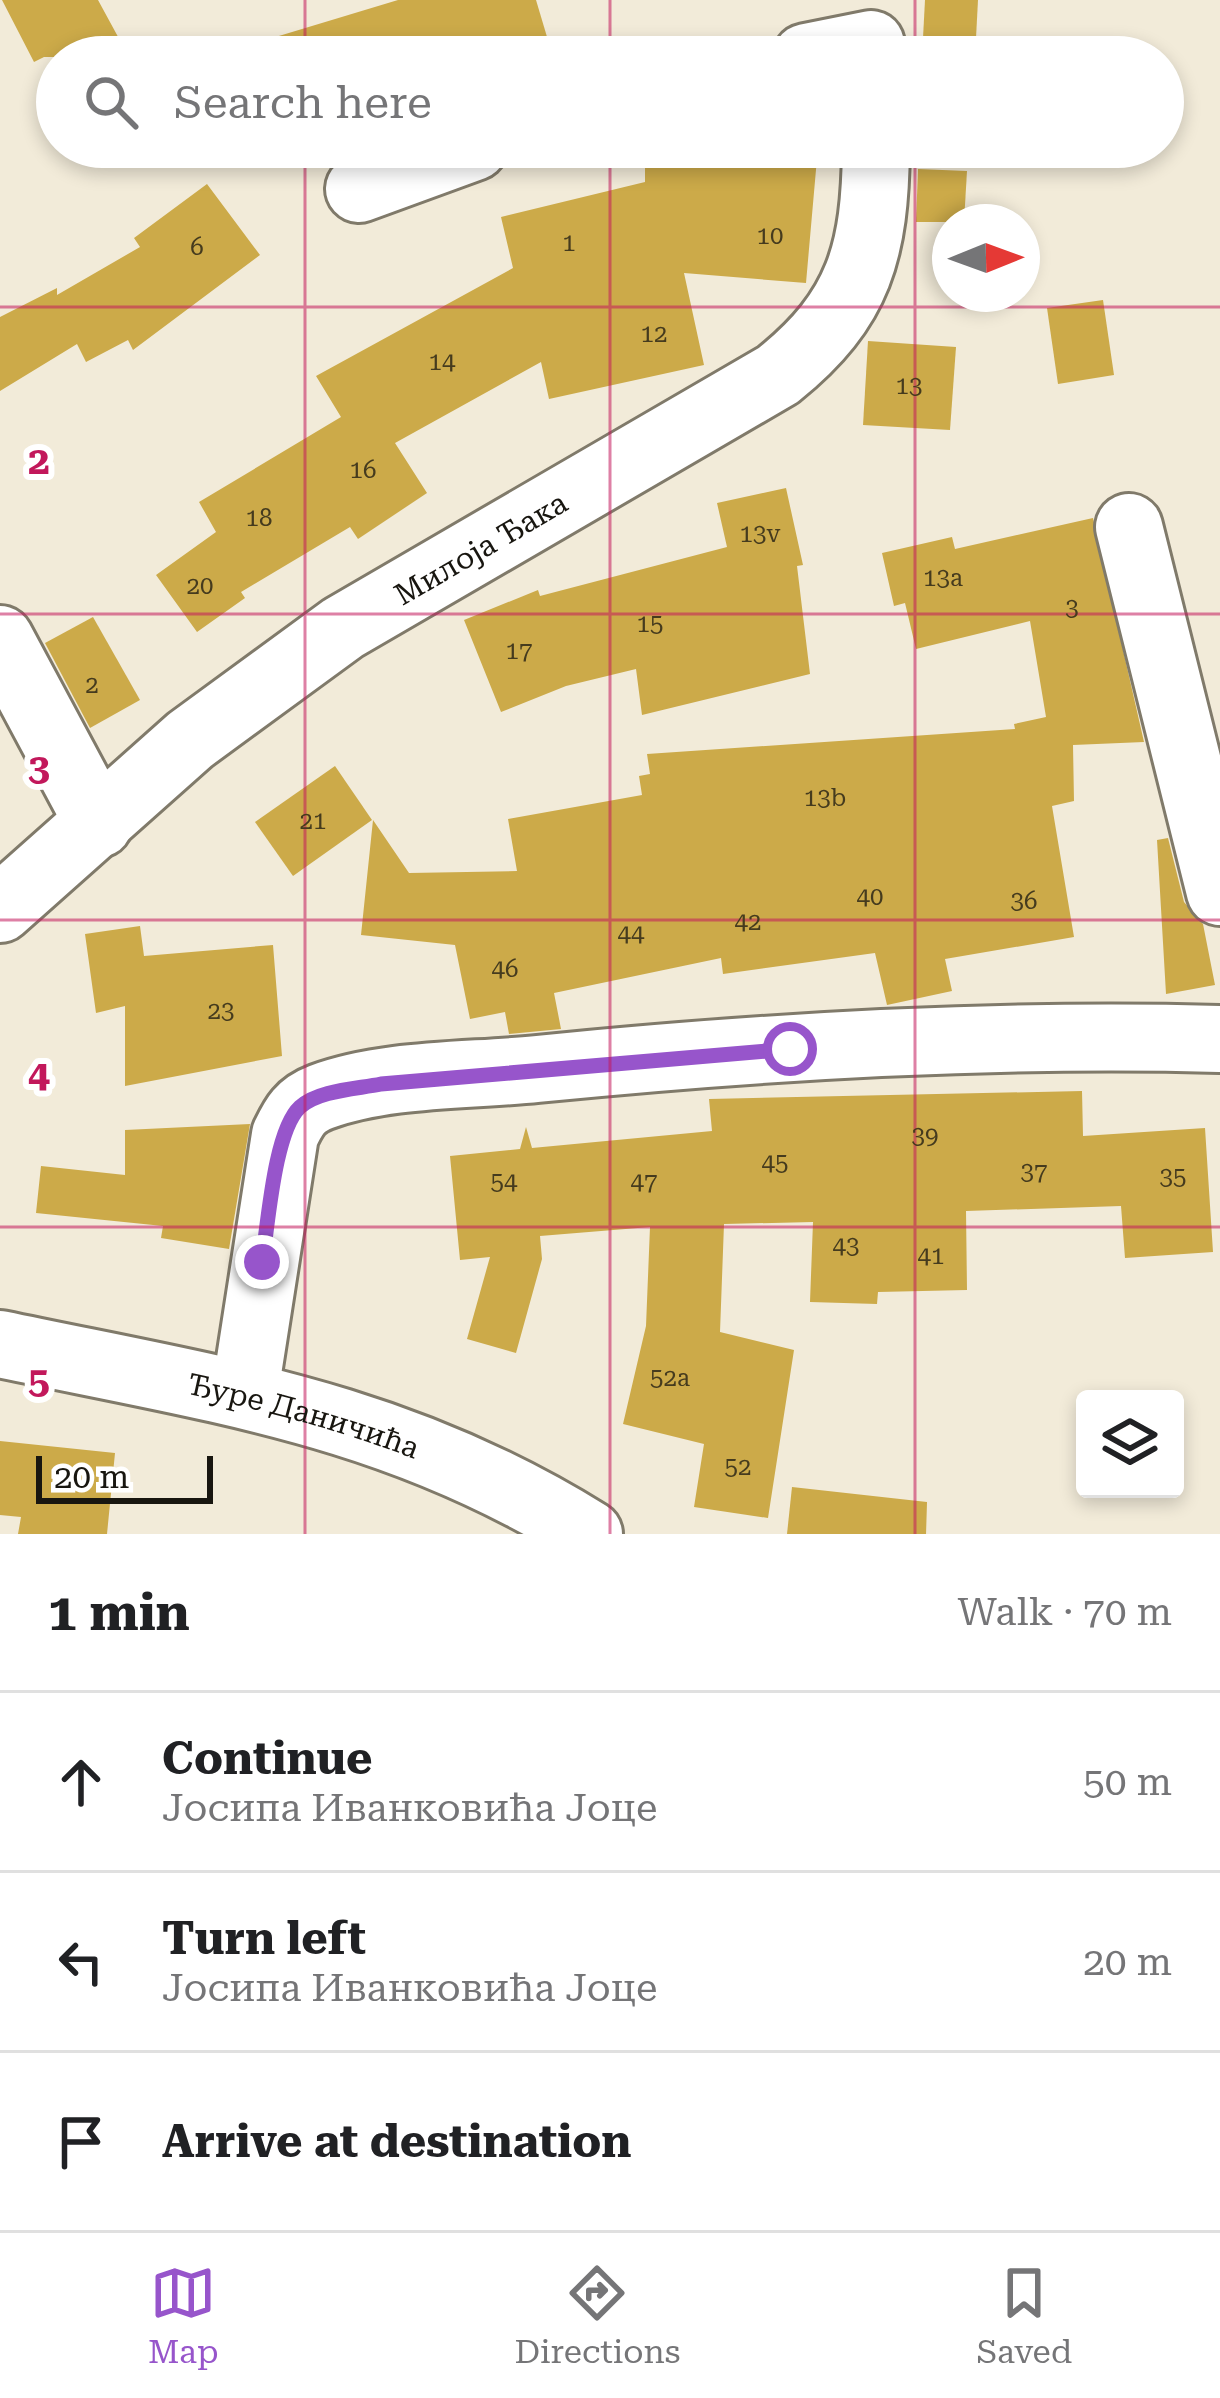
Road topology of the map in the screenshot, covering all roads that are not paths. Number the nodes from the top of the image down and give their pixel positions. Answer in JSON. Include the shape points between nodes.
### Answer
{"nodes":[{"id":1,"x":416,"y":168,"type":"edge"},
{"id":2,"x":873,"y":168,"type":"edge"},
{"id":3,"x":359,"y":189,"type":"dead end"},
{"id":4,"x":1129,"y":527,"type":"dead end"},
{"id":5,"x":0,"y":639,"type":"edge"},
{"id":6,"x":99,"y":824,"type":"junction"},
{"id":7,"x":1220,"y":892,"type":"edge"},
{"id":8,"x":0,"y":909,"type":"edge"},
{"id":9,"x":1220,"y":1039,"type":"edge"},
{"id":10,"x":0,"y":1344,"type":"edge"},
{"id":11,"x":245,"y":1392,"type":"junction"},
{"id":12,"x":589,"y":1534,"type":"edge"}],
"edges":[{"from":1,"to":3,"type":"street"},
{"from":2,"to":6,"type":"street","name":"Милоја Ђака","via":[[859,272],[844,311],[812,347],[344,628],[190,740]]},
{"from":4,"to":7,"type":"street"},
{"from":5,"to":6,"type":"street"},
{"from":6,"to":8,"type":"street","name":"Милоја Ђака"},
{"from":9,"to":11,"type":"street","via":[[931,1039],[562,1066],[322,1096],[299,1108],[285,1135]]},
{"from":10,"to":11,"type":"street","name":"Ђуре Даничића"},
{"from":11,"to":12,"type":"street","name":"Ђуре Даничића","via":[[436,1451]]}]}
